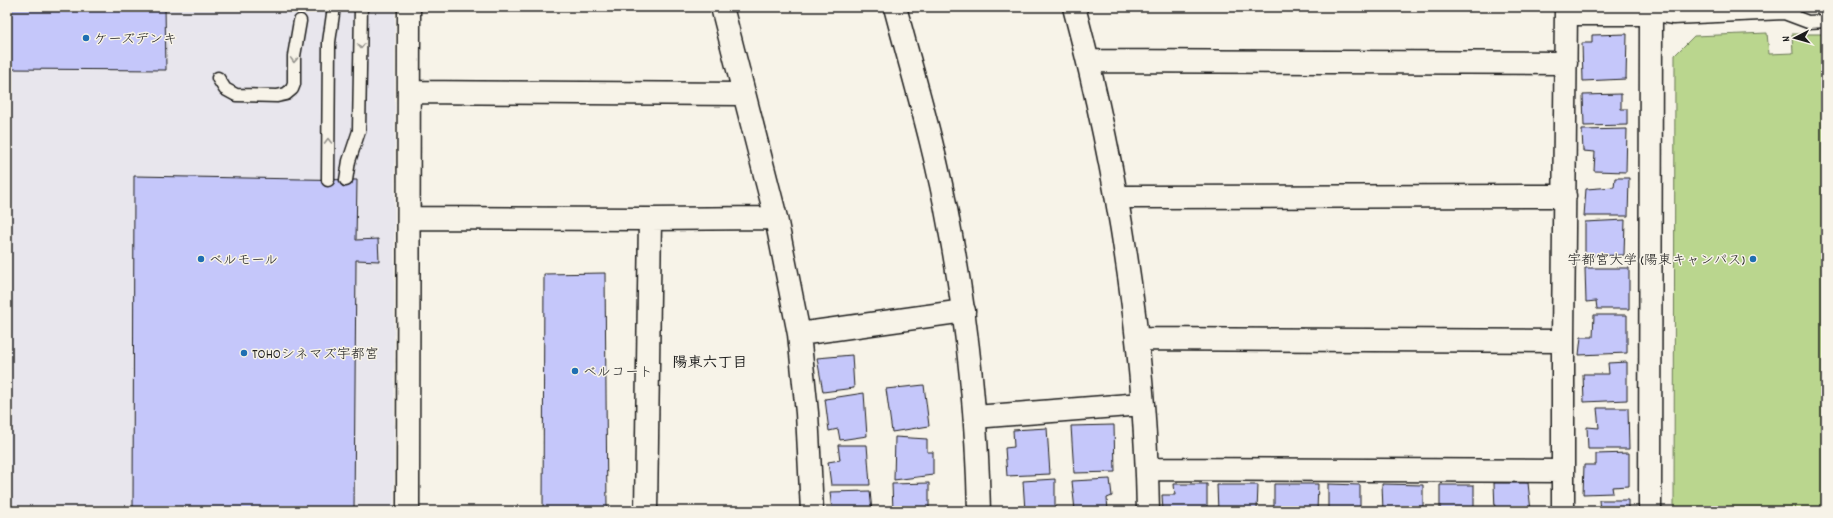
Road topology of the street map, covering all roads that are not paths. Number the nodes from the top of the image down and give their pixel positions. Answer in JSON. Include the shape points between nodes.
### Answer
{"nodes":[{"id":1,"x":334,"y":7,"type":"edge"},
{"id":2,"x":361,"y":7,"type":"edge"},
{"id":3,"x":409,"y":7,"type":"edge"},
{"id":4,"x":722,"y":7,"type":"edge"},
{"id":5,"x":895,"y":7,"type":"edge"},
{"id":6,"x":1074,"y":7,"type":"edge"},
{"id":7,"x":1797,"y":7,"type":"edge"},
{"id":8,"x":1566,"y":10,"type":"edge"},
{"id":9,"x":1651,"y":10,"type":"edge"},
{"id":10,"x":1784,"y":13,"type":"junction"},
{"id":11,"x":300,"y":21,"type":"dead end"},
{"id":12,"x":1826,"y":21,"type":"edge"},
{"id":13,"x":1088,"y":61,"type":"junction"},
{"id":14,"x":1566,"y":63,"type":"junction"},
{"id":15,"x":218,"y":78,"type":"dead end"},
{"id":16,"x":409,"y":92,"type":"junction"},
{"id":17,"x":744,"y":94,"type":"junction"},
{"id":18,"x":328,"y":180,"type":"dead end"},
{"id":19,"x":346,"y":180,"type":"dead end"},
{"id":20,"x":1564,"y":196,"type":"junction"},
{"id":21,"x":1118,"y":197,"type":"junction"},
{"id":22,"x":409,"y":218,"type":"junction"},
{"id":23,"x":776,"y":218,"type":"junction"},
{"id":24,"x":650,"y":219,"type":"junction"},
{"id":25,"x":964,"y":311,"type":"junction"},
{"id":26,"x":799,"y":334,"type":"junction"},
{"id":27,"x":1137,"y":339,"type":"junction"},
{"id":28,"x":1563,"y":341,"type":"junction"},
{"id":29,"x":1142,"y":404,"type":"junction"},
{"id":30,"x":975,"y":418,"type":"junction"},
{"id":31,"x":1147,"y":469,"type":"junction"},
{"id":32,"x":1563,"y":472,"type":"junction"},
{"id":33,"x":408,"y":511,"type":"edge"},
{"id":34,"x":646,"y":511,"type":"edge"},
{"id":35,"x":812,"y":511,"type":"edge"},
{"id":36,"x":979,"y":511,"type":"edge"},
{"id":37,"x":1148,"y":511,"type":"edge"},
{"id":38,"x":1563,"y":511,"type":"edge"},
{"id":39,"x":1650,"y":511,"type":"edge"}],
"edges":[{"from":18,"to":1,"type":"lane","one_way":true,"via":[[329,42]]},
{"from":2,"to":19,"type":"lane","one_way":true,"via":[[359,131]]},
{"from":3,"to":16,"type":"street"},
{"from":4,"to":17,"type":"street"},
{"from":5,"to":25,"type":"street","via":[[928,130],[949,224]]},
{"from":6,"to":13,"type":"street"},
{"from":7,"to":10,"type":"lane"},
{"from":8,"to":9,"type":"street"},
{"from":8,"to":14,"type":"street"},
{"from":9,"to":10,"type":"lane","via":[[1673,18]]},
{"from":9,"to":39,"type":"street"},
{"from":10,"to":12,"type":"lane","via":[[1808,22]]},
{"from":11,"to":15,"type":"lane","one_way":true,"via":[[294,56],[294,84],[286,94],[236,95],[225,89]]},
{"from":13,"to":14,"type":"street"},
{"from":13,"to":21,"type":"street"},
{"from":14,"to":20,"type":"street"},
{"from":16,"to":17,"type":"street"},
{"from":16,"to":22,"type":"street"},
{"from":17,"to":23,"type":"street"},
{"from":20,"to":21,"type":"street"},
{"from":20,"to":28,"type":"street"},
{"from":21,"to":27,"type":"street"},
{"from":22,"to":24,"type":"street"},
{"from":22,"to":33,"type":"street"},
{"from":23,"to":24,"type":"street"},
{"from":23,"to":26,"type":"street"},
{"from":24,"to":34,"type":"street"},
{"from":25,"to":26,"type":"street"},
{"from":25,"to":30,"type":"street"},
{"from":26,"to":35,"type":"street","via":[[807,413]]},
{"from":27,"to":28,"type":"street"},
{"from":27,"to":29,"type":"street"},
{"from":28,"to":32,"type":"street"},
{"from":29,"to":30,"type":"street"},
{"from":29,"to":31,"type":"street"},
{"from":30,"to":36,"type":"street"},
{"from":31,"to":32,"type":"street"},
{"from":31,"to":37,"type":"street"},
{"from":32,"to":38,"type":"street"}]}
